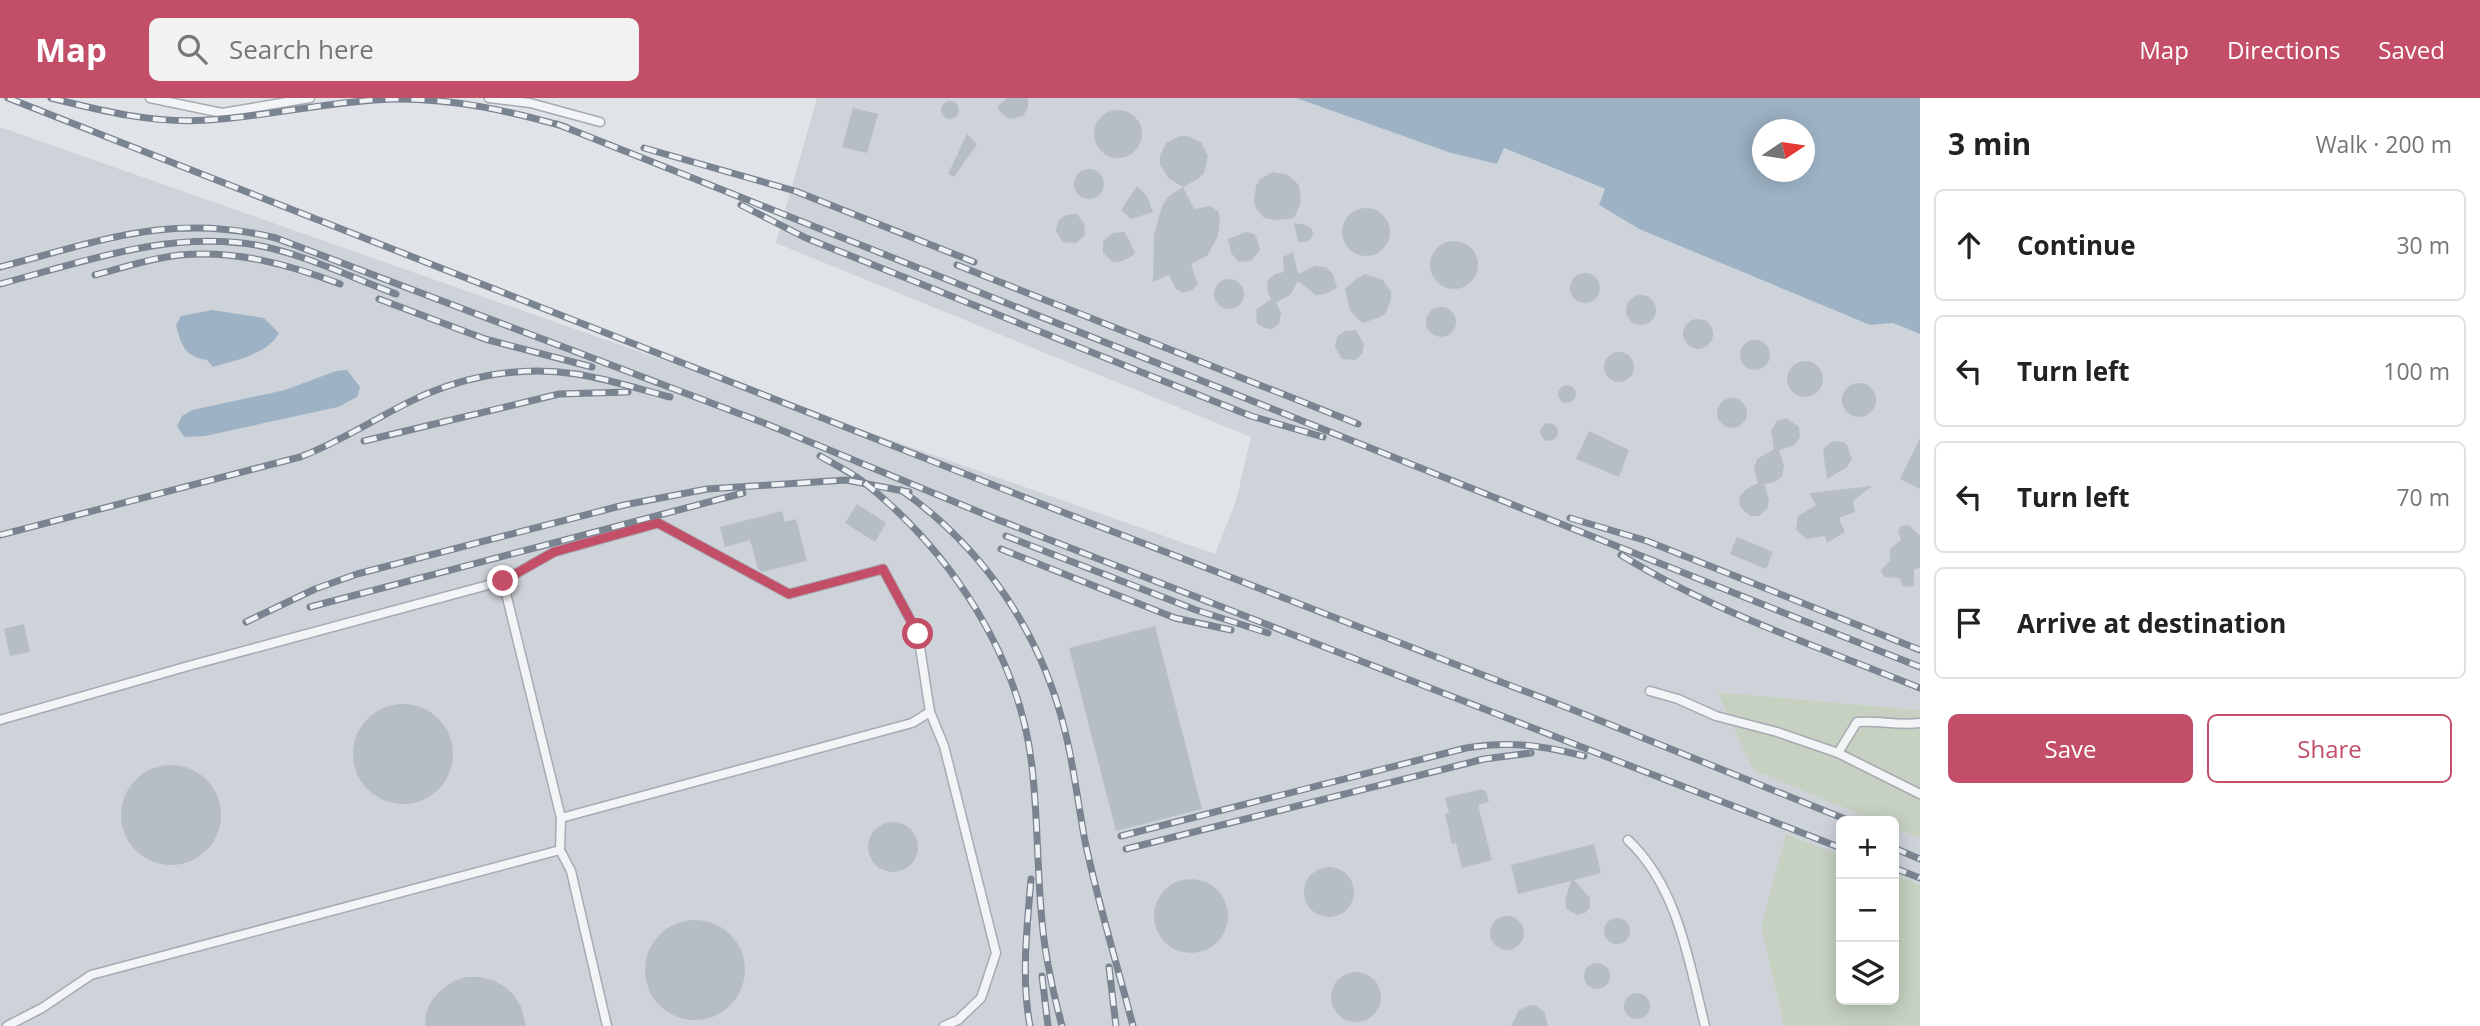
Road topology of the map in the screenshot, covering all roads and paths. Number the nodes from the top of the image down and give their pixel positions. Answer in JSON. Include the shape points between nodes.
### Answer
{"nodes":[{"id":1,"x":150,"y":98,"type":"edge"},
{"id":2,"x":310,"y":98,"type":"edge"},
{"id":3,"x":489,"y":98,"type":"edge"},
{"id":4,"x":600,"y":122,"type":"dead end"},
{"id":5,"x":503,"y":581,"type":"junction"},
{"id":6,"x":1650,"y":691,"type":"dead end"},
{"id":7,"x":930,"y":712,"type":"junction"},
{"id":8,"x":0,"y":720,"type":"edge"},
{"id":9,"x":1920,"y":723,"type":"edge"},
{"id":10,"x":1838,"y":752,"type":"junction"},
{"id":11,"x":1920,"y":794,"type":"edge"},
{"id":12,"x":561,"y":818,"type":"junction"},
{"id":13,"x":1628,"y":840,"type":"dead end"},
{"id":14,"x":560,"y":850,"type":"junction"},
{"id":15,"x":7,"y":1026,"type":"edge"},
{"id":16,"x":607,"y":1026,"type":"edge"},
{"id":17,"x":944,"y":1026,"type":"edge"},
{"id":18,"x":1705,"y":1026,"type":"edge"}],
"edges":[{"from":1,"to":2,"type":"lane","via":[[222,113]]},
{"from":3,"to":4,"type":"lane","via":[[530,103]]},
{"from":5,"to":7,"type":"lane","via":[[554,552],[658,523],[789,594],[883,569],[918,634]]},
{"from":5,"to":8,"type":"lane"},
{"from":5,"to":12,"type":"lane"},
{"from":6,"to":10,"type":"lane"},
{"from":7,"to":12,"type":"lane","via":[[912,723]]},
{"from":7,"to":17,"type":"lane","via":[[944,746],[996,953],[981,998],[958,1020]]},
{"from":9,"to":10,"type":"lane","via":[[1857,722]]},
{"from":10,"to":11,"type":"lane"},
{"from":12,"to":14,"type":"lane"},
{"from":13,"to":18,"type":"lane","via":[[1657,873],[1669,900]]},
{"from":14,"to":15,"type":"lane","via":[[92,975]]},
{"from":14,"to":16,"type":"lane","via":[[570,871]]}]}
